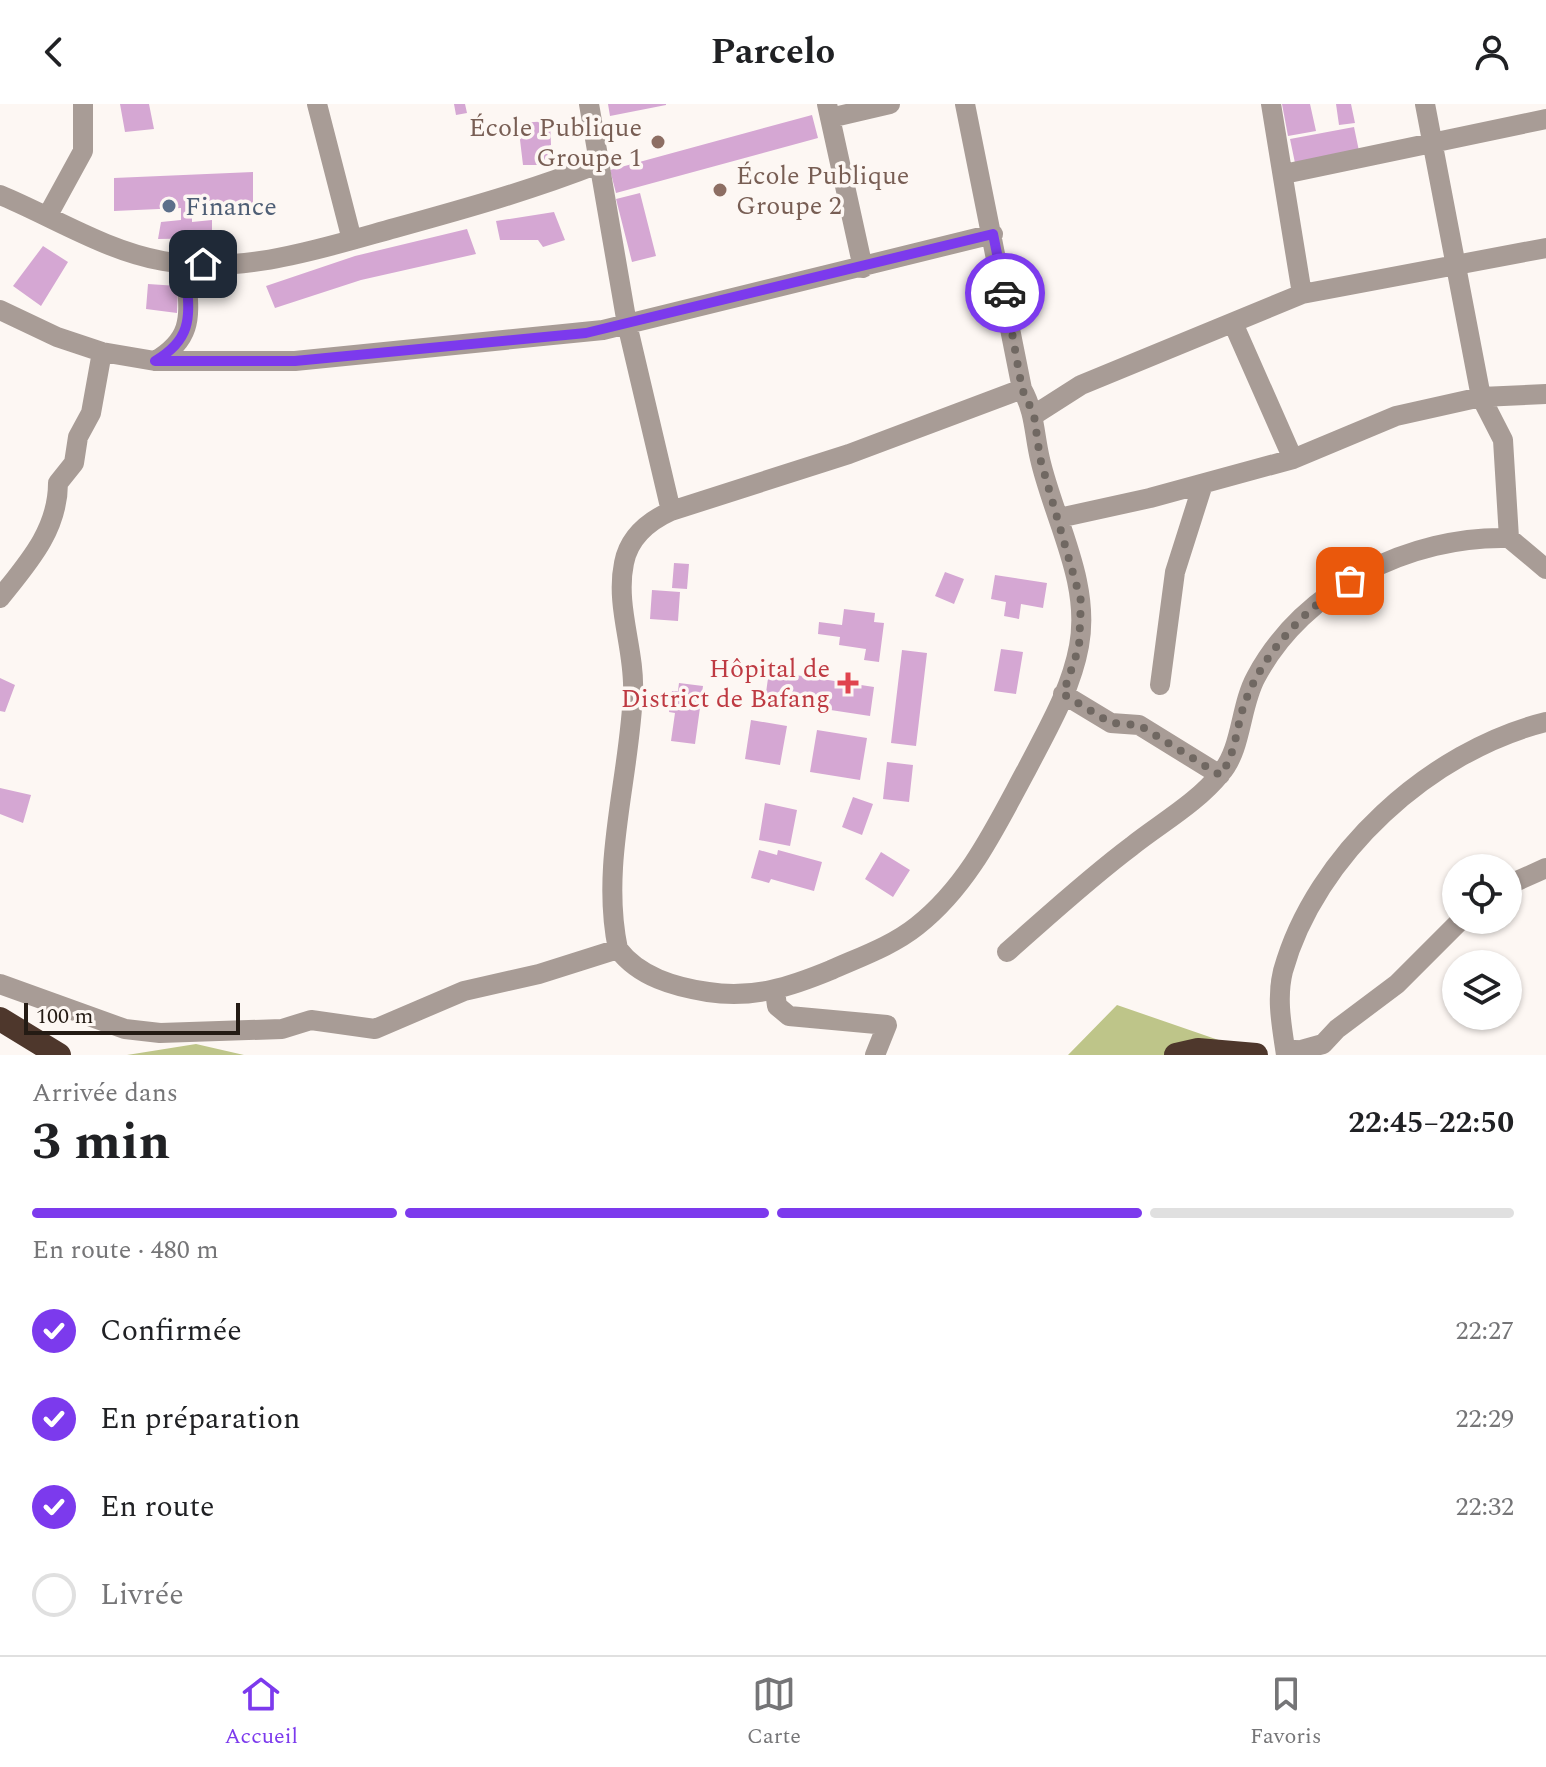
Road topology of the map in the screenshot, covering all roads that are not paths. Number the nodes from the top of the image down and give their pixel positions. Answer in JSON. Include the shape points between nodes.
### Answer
{"nodes":[{"id":1,"x":83,"y":104,"type":"edge"},
{"id":2,"x":317,"y":104,"type":"edge"},
{"id":3,"x":589,"y":104,"type":"edge"},
{"id":4,"x":890,"y":104,"type":"edge"},
{"id":5,"x":965,"y":104,"type":"edge"},
{"id":6,"x":1271,"y":104,"type":"edge"},
{"id":7,"x":1425,"y":104,"type":"edge"},
{"id":8,"x":829,"y":111,"type":"edge"},
{"id":9,"x":1546,"y":119,"type":"edge"},
{"id":10,"x":1432,"y":143,"type":"junction"},
{"id":11,"x":598,"y":164,"type":"junction"},
{"id":12,"x":1284,"y":174,"type":"junction"},
{"id":13,"x":0,"y":195,"type":"edge"},
{"id":14,"x":48,"y":215,"type":"junction"},
{"id":15,"x":993,"y":234,"type":"junction"},
{"id":16,"x":352,"y":240,"type":"junction"},
{"id":17,"x":1546,"y":248,"type":"edge"},
{"id":18,"x":186,"y":264,"type":"junction"},
{"id":19,"x":1456,"y":267,"type":"junction"},
{"id":20,"x":863,"y":268,"type":"junction"},
{"id":21,"x":1302,"y":294,"type":"junction"},
{"id":22,"x":0,"y":310,"type":"edge"},
{"id":23,"x":1233,"y":323,"type":"junction"},
{"id":24,"x":627,"y":324,"type":"junction"},
{"id":25,"x":102,"y":352,"type":"junction"},
{"id":26,"x":155,"y":361,"type":"junction"},
{"id":27,"x":1022,"y":389,"type":"junction"},
{"id":28,"x":1546,"y":394,"type":"edge"},
{"id":29,"x":1481,"y":397,"type":"junction"},
{"id":30,"x":1034,"y":415,"type":"junction"},
{"id":31,"x":1293,"y":459,"type":"junction"},
{"id":32,"x":1203,"y":484,"type":"junction"},
{"id":33,"x":671,"y":511,"type":"junction"},
{"id":34,"x":1059,"y":518,"type":"junction"},
{"id":35,"x":1509,"y":538,"type":"junction"},
{"id":36,"x":1546,"y":569,"type":"edge"},
{"id":37,"x":0,"y":598,"type":"edge"},
{"id":38,"x":1160,"y":685,"type":"dead end"},
{"id":39,"x":1063,"y":694,"type":"junction"},
{"id":40,"x":1546,"y":722,"type":"edge"},
{"id":41,"x":1220,"y":775,"type":"junction"},
{"id":42,"x":1546,"y":868,"type":"edge"},
{"id":43,"x":1522,"y":879,"type":"edge"},
{"id":44,"x":1447,"y":934,"type":"edge"},
{"id":45,"x":618,"y":949,"type":"junction"},
{"id":46,"x":1007,"y":952,"type":"dead end"},
{"id":47,"x":0,"y":984,"type":"edge"},
{"id":48,"x":775,"y":991,"type":"junction"},
{"id":49,"x":0,"y":1019,"type":"edge"},
{"id":50,"x":1285,"y":1051,"type":"edge"},
{"id":51,"x":59,"y":1055,"type":"edge"},
{"id":52,"x":875,"y":1055,"type":"edge"},
{"id":53,"x":1176,"y":1055,"type":"edge"},
{"id":54,"x":1256,"y":1055,"type":"edge"}],
"edges":[{"from":1,"to":14,"type":"street","via":[[83,151]]},
{"from":2,"to":16,"type":"street"},
{"from":3,"to":11,"type":"street"},
{"from":4,"to":8,"type":"street"},
{"from":5,"to":15,"type":"street"},
{"from":6,"to":12,"type":"street"},
{"from":7,"to":10,"type":"street"},
{"from":8,"to":20,"type":"street"},
{"from":9,"to":10,"type":"street"},
{"from":10,"to":12,"type":"street"},
{"from":10,"to":19,"type":"street"},
{"from":11,"to":16,"type":"street","via":[[494,201]]},
{"from":11,"to":24,"type":"street"},
{"from":12,"to":21,"type":"street"},
{"from":13,"to":14,"type":"street"},
{"from":14,"to":18,"type":"street","via":[[122,251]]},
{"from":15,"to":20,"type":"street"},
{"from":15,"to":27,"type":"street"},
{"from":16,"to":18,"type":"street","via":[[287,258]]},
{"from":17,"to":19,"type":"street"},
{"from":18,"to":26,"type":"street","via":[[189,322],[184,338]]},
{"from":19,"to":21,"type":"street"},
{"from":19,"to":29,"type":"street"},
{"from":20,"to":24,"type":"street"},
{"from":21,"to":23,"type":"street"},
{"from":22,"to":25,"type":"street"},
{"from":23,"to":30,"type":"street","via":[[1081,385]]},
{"from":23,"to":31,"type":"street"},
{"from":24,"to":26,"type":"street","via":[[586,333],[295,361]]},
{"from":24,"to":33,"type":"street"},
{"from":25,"to":26,"type":"street"},
{"from":25,"to":37,"type":"street","via":[[91,413],[78,437],[74,463],[58,483],[50,526]]},
{"from":27,"to":30,"type":"street"},
{"from":27,"to":33,"type":"street","via":[[849,454]]},
{"from":28,"to":29,"type":"street"},
{"from":29,"to":31,"type":"street","via":[[1396,416]]},
{"from":29,"to":35,"type":"street","via":[[1503,440]]},
{"from":30,"to":34,"type":"street","via":[[1040,458]]},
{"from":31,"to":32,"type":"street"},
{"from":32,"to":34,"type":"street"},
{"from":32,"to":38,"type":"street","via":[[1175,572]]},
{"from":33,"to":45,"type":"street","via":[[637,535],[624,561],[633,690],[614,866]]},
{"from":34,"to":39,"type":"street","via":[[1077,578],[1082,625]]},
{"from":35,"to":36,"type":"street"},
{"from":35,"to":41,"type":"street","via":[[1483,537],[1398,556],[1314,606],[1255,678]]},
{"from":39,"to":41,"type":"street","via":[[1111,723],[1139,725]]},
{"from":39,"to":48,"type":"street","via":[[972,869],[943,903],[884,947]]},
{"from":40,"to":50,"type":"street","via":[[1487,743],[1408,790],[1368,828],[1301,922],[1283,973],[1279,1009]]},
{"from":41,"to":46,"type":"street"},
{"from":42,"to":43,"type":"street"},
{"from":44,"to":50,"type":"street","via":[[1397,984],[1323,1044]]},
{"from":45,"to":47,"type":"street","via":[[464,991],[375,1029],[311,1020],[282,1029],[125,1029]]},
{"from":45,"to":48,"type":"street","via":[[638,969],[667,983],[718,993]]},
{"from":48,"to":52,"type":"street","via":[[777,1006],[789,1016],[887,1025]]},
{"from":49,"to":51,"type":"highway"},
{"from":53,"to":54,"type":"highway","via":[[1210,1050]]}]}
